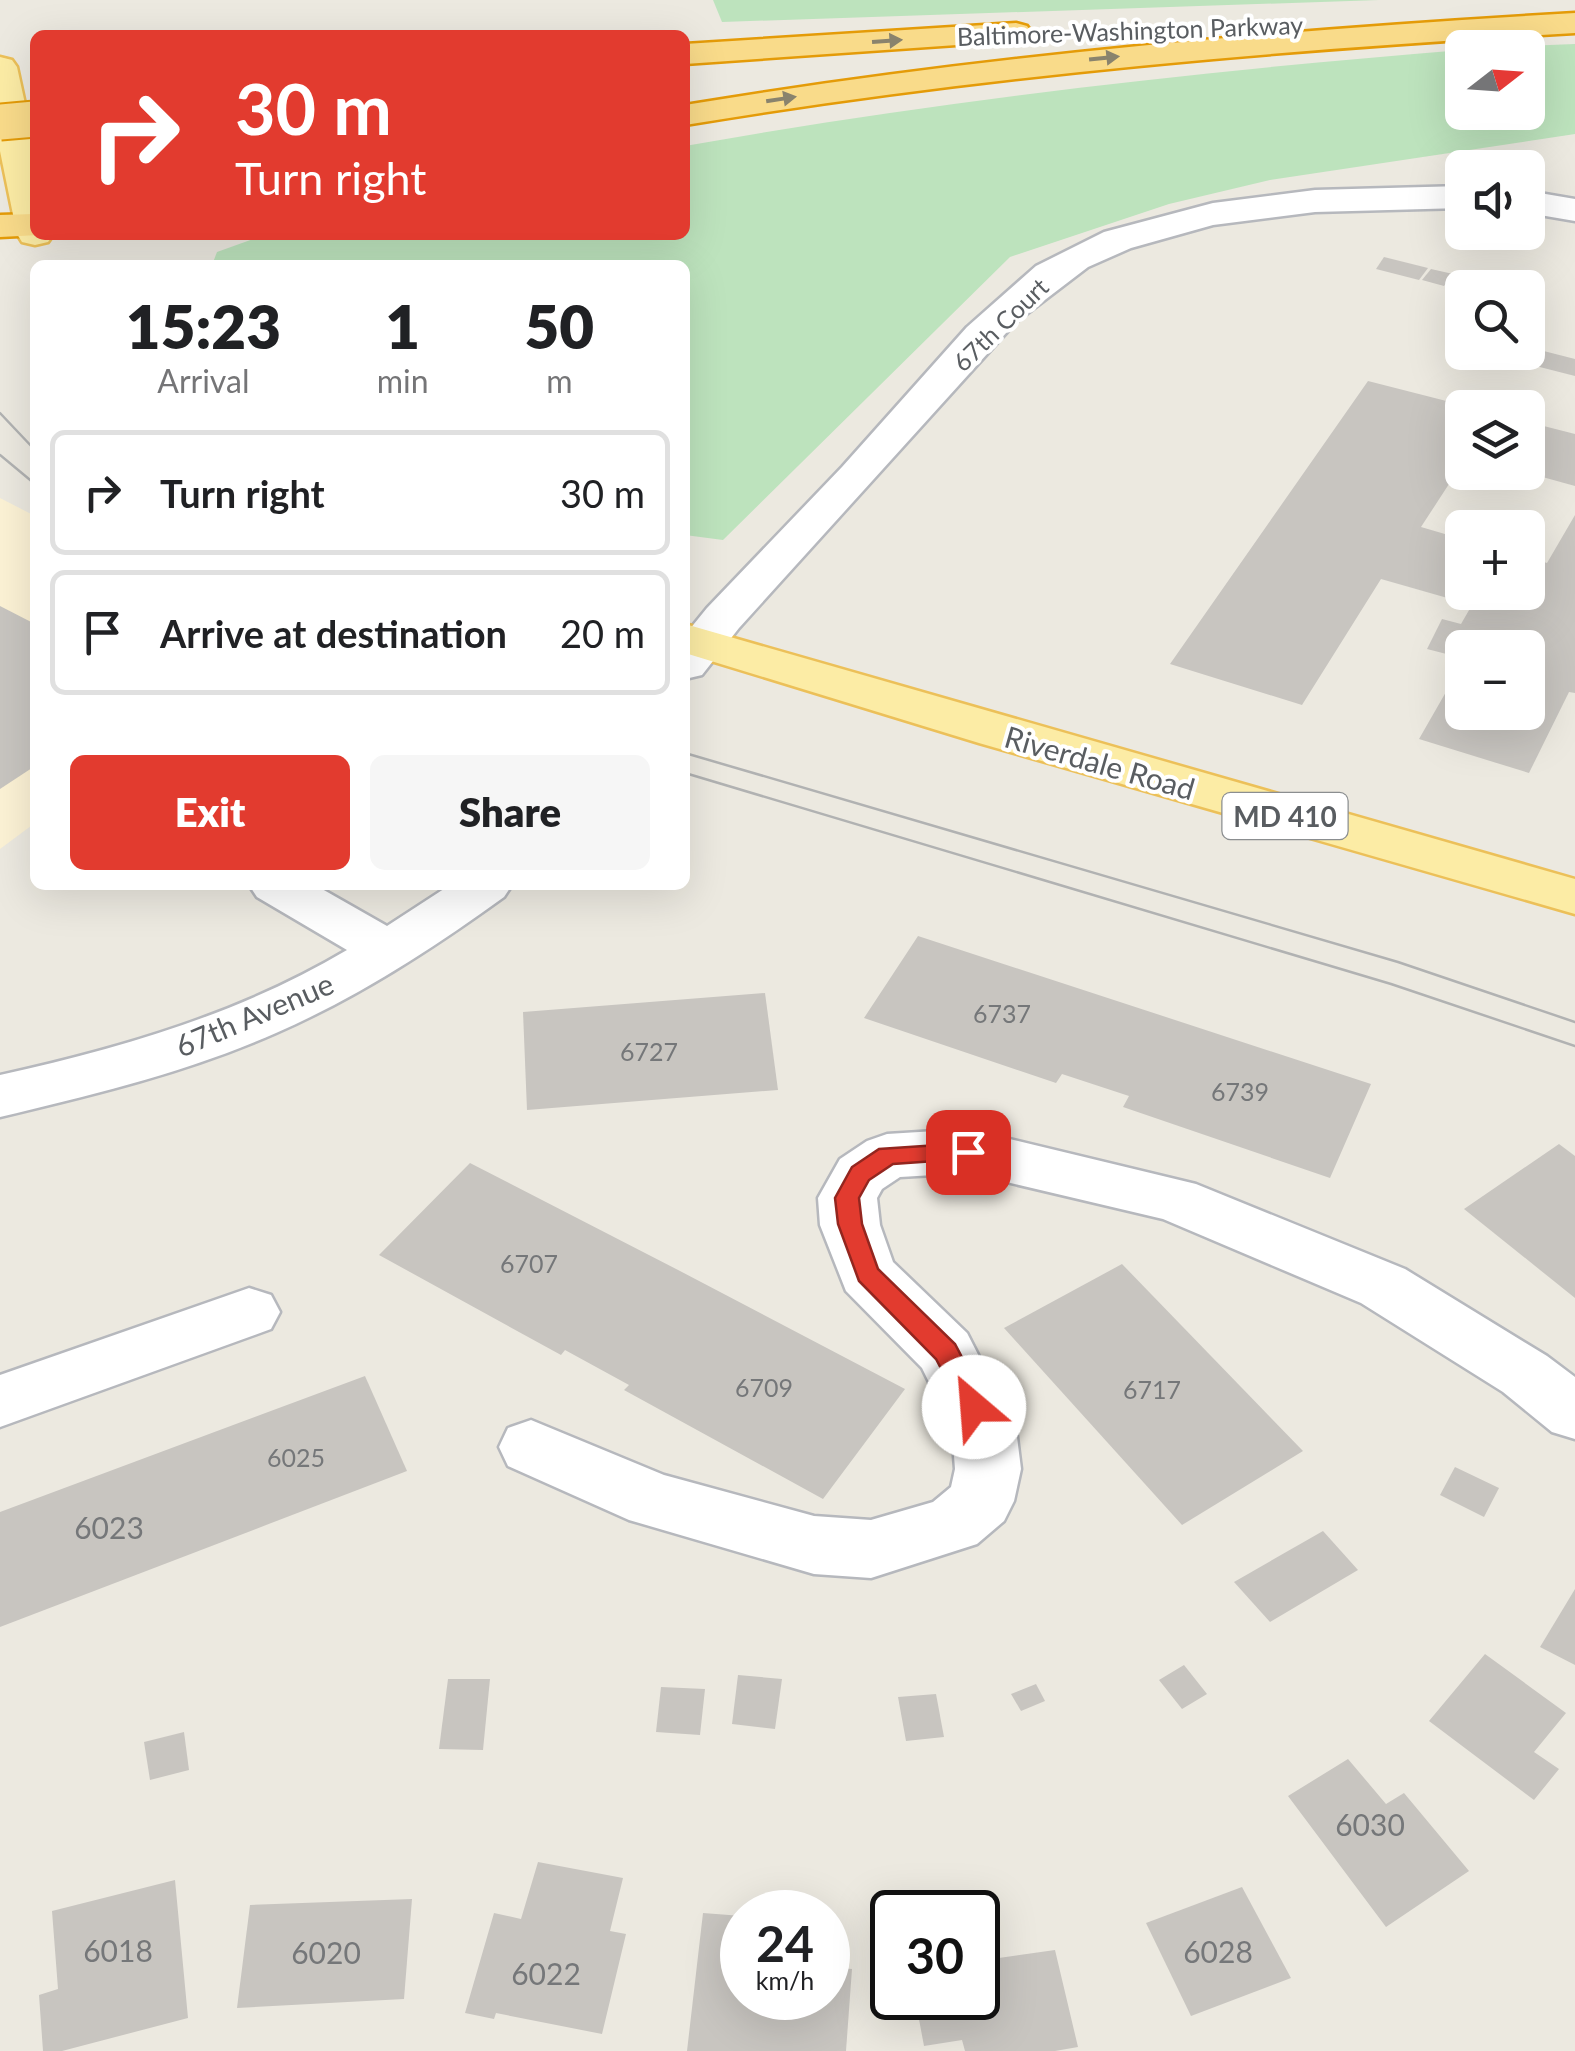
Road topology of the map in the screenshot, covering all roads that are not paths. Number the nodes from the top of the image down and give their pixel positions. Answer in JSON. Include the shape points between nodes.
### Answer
{"nodes":[{"id":1,"x":1575,"y":21,"type":"edge"},
{"id":2,"x":690,"y":54,"type":"edge"},
{"id":3,"x":0,"y":67,"type":"edge"},
{"id":4,"x":690,"y":114,"type":"edge"},
{"id":5,"x":30,"y":119,"type":"edge"},
{"id":6,"x":0,"y":122,"type":"edge"},
{"id":7,"x":1445,"y":197,"type":"edge"},
{"id":8,"x":1545,"y":205,"type":"edge"},
{"id":9,"x":1575,"y":210,"type":"edge"},
{"id":10,"x":27,"y":229,"type":"edge"},
{"id":11,"x":691,"y":649,"type":"edge"},
{"id":12,"x":284,"y":890,"type":"edge"},
{"id":13,"x":479,"y":890,"type":"edge"},
{"id":14,"x":1575,"y":898,"type":"edge"},
{"id":15,"x":390,"y":951,"type":"junction"},
{"id":16,"x":0,"y":1096,"type":"edge"},
{"id":17,"x":249,"y":1312,"type":"dead end"},
{"id":18,"x":0,"y":1401,"type":"edge"},
{"id":19,"x":1575,"y":1413,"type":"edge"},
{"id":20,"x":531,"y":1446,"type":"dead end"}],
"edges":[{"from":2,"to":1,"type":"highway","name":"Baltimore-Washington Parkway","one_way":true,"via":[[1168,26]]},
{"from":4,"to":1,"type":"highway","one_way":true,"via":[[1047,64]]},
{"from":3,"to":10,"type":"main road"},
{"from":5,"to":6,"type":"highway","bridge":true},
{"from":7,"to":11,"type":"street","name":"67th Court","via":[[1211,215],[1158,227],[1074,260],[986,332]]},
{"from":8,"to":9,"type":"street"},
{"from":11,"to":14,"type":"main road","name":"Riverdale Road","number":"MD 410"},
{"from":12,"to":15,"type":"street"},
{"from":13,"to":15,"type":"street","name":"67th Avenue"},
{"from":15,"to":16,"type":"street","name":"67th Avenue","via":[[220,1034]]},
{"from":17,"to":18,"type":"street"},
{"from":19,"to":20,"type":"street","via":[[1383,1286],[1175,1200],[968,1152],[888,1156],[861,1174],[847,1198],[868,1274],[946,1351],[984,1429],[988,1469],[981,1501],[954,1524],[871,1549],[814,1545],[652,1500]]}]}
